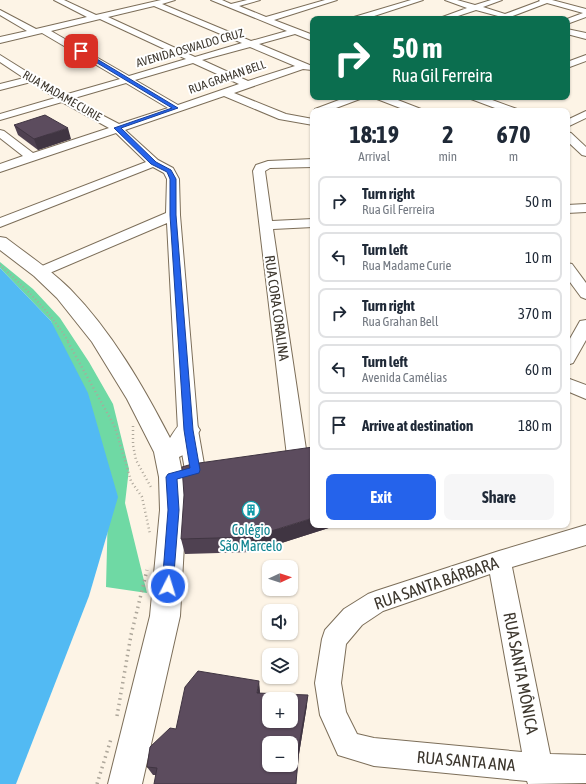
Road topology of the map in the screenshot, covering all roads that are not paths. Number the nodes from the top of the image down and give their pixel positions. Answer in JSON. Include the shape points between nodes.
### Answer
{"nodes":[{"id":1,"x":58,"y":0,"type":"edge"},
{"id":2,"x":137,"y":0,"type":"edge"},
{"id":3,"x":171,"y":0,"type":"edge"},
{"id":4,"x":215,"y":0,"type":"edge"},
{"id":5,"x":256,"y":0,"type":"edge"},
{"id":6,"x":334,"y":0,"type":"edge"},
{"id":7,"x":419,"y":0,"type":"edge"},
{"id":8,"x":449,"y":0,"type":"edge"},
{"id":9,"x":498,"y":0,"type":"edge"},
{"id":10,"x":545,"y":0,"type":"edge"},
{"id":11,"x":242,"y":1,"type":"edge"},
{"id":12,"x":383,"y":2,"type":"dead end"},
{"id":13,"x":152,"y":4,"type":"junction"},
{"id":14,"x":231,"y":6,"type":"junction"},
{"id":15,"x":397,"y":7,"type":"junction"},
{"id":16,"x":476,"y":8,"type":"junction"},
{"id":17,"x":586,"y":11,"type":"edge"},
{"id":18,"x":0,"y":12,"type":"edge"},
{"id":19,"x":586,"y":14,"type":"edge"},
{"id":20,"x":367,"y":16,"type":"edge"},
{"id":21,"x":451,"y":16,"type":"edge"},
{"id":22,"x":501,"y":16,"type":"edge"},
{"id":23,"x":506,"y":16,"type":"edge"},
{"id":24,"x":97,"y":17,"type":"junction"},
{"id":25,"x":265,"y":20,"type":"junction"},
{"id":26,"x":570,"y":21,"type":"edge"},
{"id":27,"x":40,"y":31,"type":"junction"},
{"id":28,"x":295,"y":32,"type":"junction"},
{"id":29,"x":570,"y":32,"type":"edge"},
{"id":30,"x":310,"y":33,"type":"edge"},
{"id":31,"x":304,"y":35,"type":"junction"},
{"id":32,"x":586,"y":36,"type":"edge"},
{"id":33,"x":310,"y":37,"type":"edge"},
{"id":34,"x":0,"y":40,"type":"edge"},
{"id":35,"x":253,"y":44,"type":"junction"},
{"id":36,"x":586,"y":58,"type":"edge"},
{"id":37,"x":193,"y":60,"type":"junction"},
{"id":38,"x":1,"y":61,"type":"edge"},
{"id":39,"x":570,"y":64,"type":"edge"},
{"id":40,"x":304,"y":66,"type":"junction"},
{"id":41,"x":310,"y":68,"type":"edge"},
{"id":42,"x":31,"y":79,"type":"junction"},
{"id":43,"x":129,"y":79,"type":"junction"},
{"id":44,"x":246,"y":84,"type":"junction"},
{"id":45,"x":0,"y":87,"type":"edge"},
{"id":46,"x":224,"y":92,"type":"junction"},
{"id":47,"x":62,"y":98,"type":"junction"},
{"id":48,"x":348,"y":100,"type":"edge"},
{"id":49,"x":389,"y":100,"type":"edge"},
{"id":50,"x":479,"y":100,"type":"edge"},
{"id":51,"x":494,"y":100,"type":"edge"},
{"id":52,"x":485,"y":105,"type":"junction"},
{"id":53,"x":176,"y":108,"type":"junction"},
{"id":54,"x":327,"y":108,"type":"edge"},
{"id":55,"x":409,"y":108,"type":"edge"},
{"id":56,"x":499,"y":108,"type":"edge"},
{"id":57,"x":586,"y":114,"type":"edge"},
{"id":58,"x":310,"y":115,"type":"edge"},
{"id":59,"x":0,"y":117,"type":"edge"},
{"id":60,"x":297,"y":120,"type":"junction"},
{"id":61,"x":310,"y":122,"type":"edge"},
{"id":62,"x":570,"y":122,"type":"edge"},
{"id":63,"x":117,"y":128,"type":"junction"},
{"id":64,"x":0,"y":133,"type":"edge"},
{"id":65,"x":570,"y":138,"type":"edge"},
{"id":66,"x":570,"y":150,"type":"edge"},
{"id":67,"x":585,"y":150,"type":"edge"},
{"id":68,"x":31,"y":157,"type":"junction"},
{"id":69,"x":154,"y":163,"type":"junction"},
{"id":70,"x":310,"y":163,"type":"edge"},
{"id":71,"x":0,"y":168,"type":"edge"},
{"id":72,"x":586,"y":208,"type":"edge"},
{"id":73,"x":570,"y":209,"type":"edge"},
{"id":74,"x":173,"y":215,"type":"junction"},
{"id":75,"x":0,"y":223,"type":"edge"},
{"id":76,"x":310,"y":223,"type":"edge"},
{"id":77,"x":265,"y":225,"type":"junction"},
{"id":78,"x":0,"y":242,"type":"edge"},
{"id":79,"x":570,"y":271,"type":"edge"},
{"id":80,"x":40,"y":272,"type":"junction"},
{"id":81,"x":586,"y":294,"type":"edge"},
{"id":82,"x":586,"y":325,"type":"edge"},
{"id":83,"x":570,"y":354,"type":"edge"},
{"id":84,"x":570,"y":385,"type":"edge"},
{"id":85,"x":586,"y":392,"type":"edge"},
{"id":86,"x":188,"y":430,"type":"junction"},
{"id":87,"x":166,"y":452,"type":"junction"},
{"id":88,"x":297,"y":456,"type":"edge"},
{"id":89,"x":162,"y":484,"type":"junction"},
{"id":90,"x":586,"y":535,"type":"edge"},
{"id":91,"x":499,"y":561,"type":"junction"},
{"id":92,"x":348,"y":745,"type":"joint"},
{"id":93,"x":586,"y":769,"type":"edge"},
{"id":94,"x":541,"y":776,"type":"edge"},
{"id":95,"x":125,"y":784,"type":"edge"}],
"edges":[{"from":1,"to":24,"type":"street"},
{"from":2,"to":13,"type":"street"},
{"from":3,"to":13,"type":"street"},
{"from":4,"to":14,"type":"street"},
{"from":5,"to":11,"type":"street"},
{"from":6,"to":25,"type":"street"},
{"from":7,"to":15,"type":"street"},
{"from":8,"to":16,"type":"street"},
{"from":9,"to":16,"type":"street"},
{"from":10,"to":17,"type":"street"},
{"from":10,"to":23,"type":"street"},
{"from":11,"to":14,"type":"street"},
{"from":12,"to":15,"type":"street"},
{"from":13,"to":24,"type":"street"},
{"from":13,"to":35,"type":"street"},
{"from":14,"to":25,"type":"street"},
{"from":15,"to":20,"type":"street"},
{"from":16,"to":21,"type":"street"},
{"from":16,"to":22,"type":"street"},
{"from":18,"to":27,"type":"street"},
{"from":19,"to":26,"type":"street"},
{"from":24,"to":27,"type":"street"},
{"from":24,"to":37,"type":"street"},
{"from":25,"to":28,"type":"street"},
{"from":27,"to":34,"type":"street"},
{"from":27,"to":43,"type":"street"},
{"from":28,"to":31,"type":"street"},
{"from":28,"to":35,"type":"street","name":"AVENIDA OSWALDO CRUZ"},
{"from":29,"to":32,"type":"street"},
{"from":30,"to":31,"type":"street"},
{"from":31,"to":33,"type":"street"},
{"from":35,"to":37,"type":"street","name":"AVENIDA OSWALDO CRUZ"},
{"from":35,"to":40,"type":"street"},
{"from":36,"to":39,"type":"street"},
{"from":37,"to":43,"type":"street","name":"AVENIDA OSWALDO CRUZ"},
{"from":37,"to":44,"type":"street"},
{"from":38,"to":42,"type":"street","name":"RUA MADAME CURIE"},
{"from":40,"to":41,"type":"street"},
{"from":40,"to":44,"type":"street","name":"RUA GRAHAN BELL"},
{"from":42,"to":45,"type":"street"},
{"from":42,"to":47,"type":"street","name":"RUA MADAME CURIE"},
{"from":43,"to":47,"type":"street","name":"AVENIDA OSWALDO CRUZ"},
{"from":43,"to":53,"type":"street"},
{"from":44,"to":46,"type":"street","name":"RUA GRAHAN BELL"},
{"from":46,"to":53,"type":"street","name":"RUA GRAHAN BELL"},
{"from":46,"to":60,"type":"street"},
{"from":47,"to":59,"type":"street","name":"AVENIDA OSWALDO CRUZ"},
{"from":47,"to":63,"type":"street","name":"RUA MADAME CURIE"},
{"from":48,"to":54,"type":"street"},
{"from":49,"to":55,"type":"street"},
{"from":50,"to":52,"type":"street"},
{"from":51,"to":52,"type":"street"},
{"from":52,"to":56,"type":"street"},
{"from":53,"to":63,"type":"street","name":"RUA GRAHAN BELL"},
{"from":57,"to":62,"type":"street"},
{"from":58,"to":60,"type":"street"},
{"from":60,"to":61,"type":"street"},
{"from":63,"to":68,"type":"street","name":"RUA GRAHAN BELL"},
{"from":63,"to":69,"type":"street","name":"RUA MADAME CURIE"},
{"from":64,"to":68,"type":"street"},
{"from":65,"to":67,"type":"street"},
{"from":66,"to":67,"type":"street"},
{"from":68,"to":71,"type":"street","name":"RUA GRAHAN BELL"},
{"from":69,"to":74,"type":"street","name":"RUA MADAME CURIE","via":[[169,171],[173,179]]},
{"from":69,"to":75,"type":"street"},
{"from":70,"to":77,"type":"street","name":"RUA CORA CORALINA","via":[[268,165],[260,168]]},
{"from":72,"to":73,"type":"street"},
{"from":74,"to":80,"type":"street"},
{"from":74,"to":86,"type":"street","name":"RUA MADAME CURIE"},
{"from":76,"to":77,"type":"street"},
{"from":77,"to":88,"type":"street","name":"RUA CORA CORALINA"},
{"from":78,"to":80,"type":"main road"},
{"from":79,"to":81,"type":"street"},
{"from":80,"to":87,"type":"main road","via":[[64,294],[99,337],[138,396]]},
{"from":82,"to":83,"type":"street"},
{"from":84,"to":85,"type":"street"},
{"from":86,"to":87,"type":"main road","via":[[177,447]]},
{"from":86,"to":89,"type":"street","name":"RUA MADAME CURIE","via":[[203,469]]},
{"from":87,"to":89,"type":"main road"},
{"from":89,"to":95,"type":"main road","via":[[173,510],[165,616]]},
{"from":90,"to":91,"type":"street","name":"RUA SANTA BÁRBARA"},
{"from":91,"to":92,"type":"street","name":"RUA SANTA BÁRBARA","via":[[376,602],[353,617],[334,639],[328,683],[333,715]]},
{"from":91,"to":94,"type":"street","name":"RUA SANTA MÔNICA"},
{"from":92,"to":94,"type":"street","name":"RUA SANTA ANA","via":[[374,752]]},
{"from":93,"to":94,"type":"street","name":"RUA SANTA ANA"}]}
